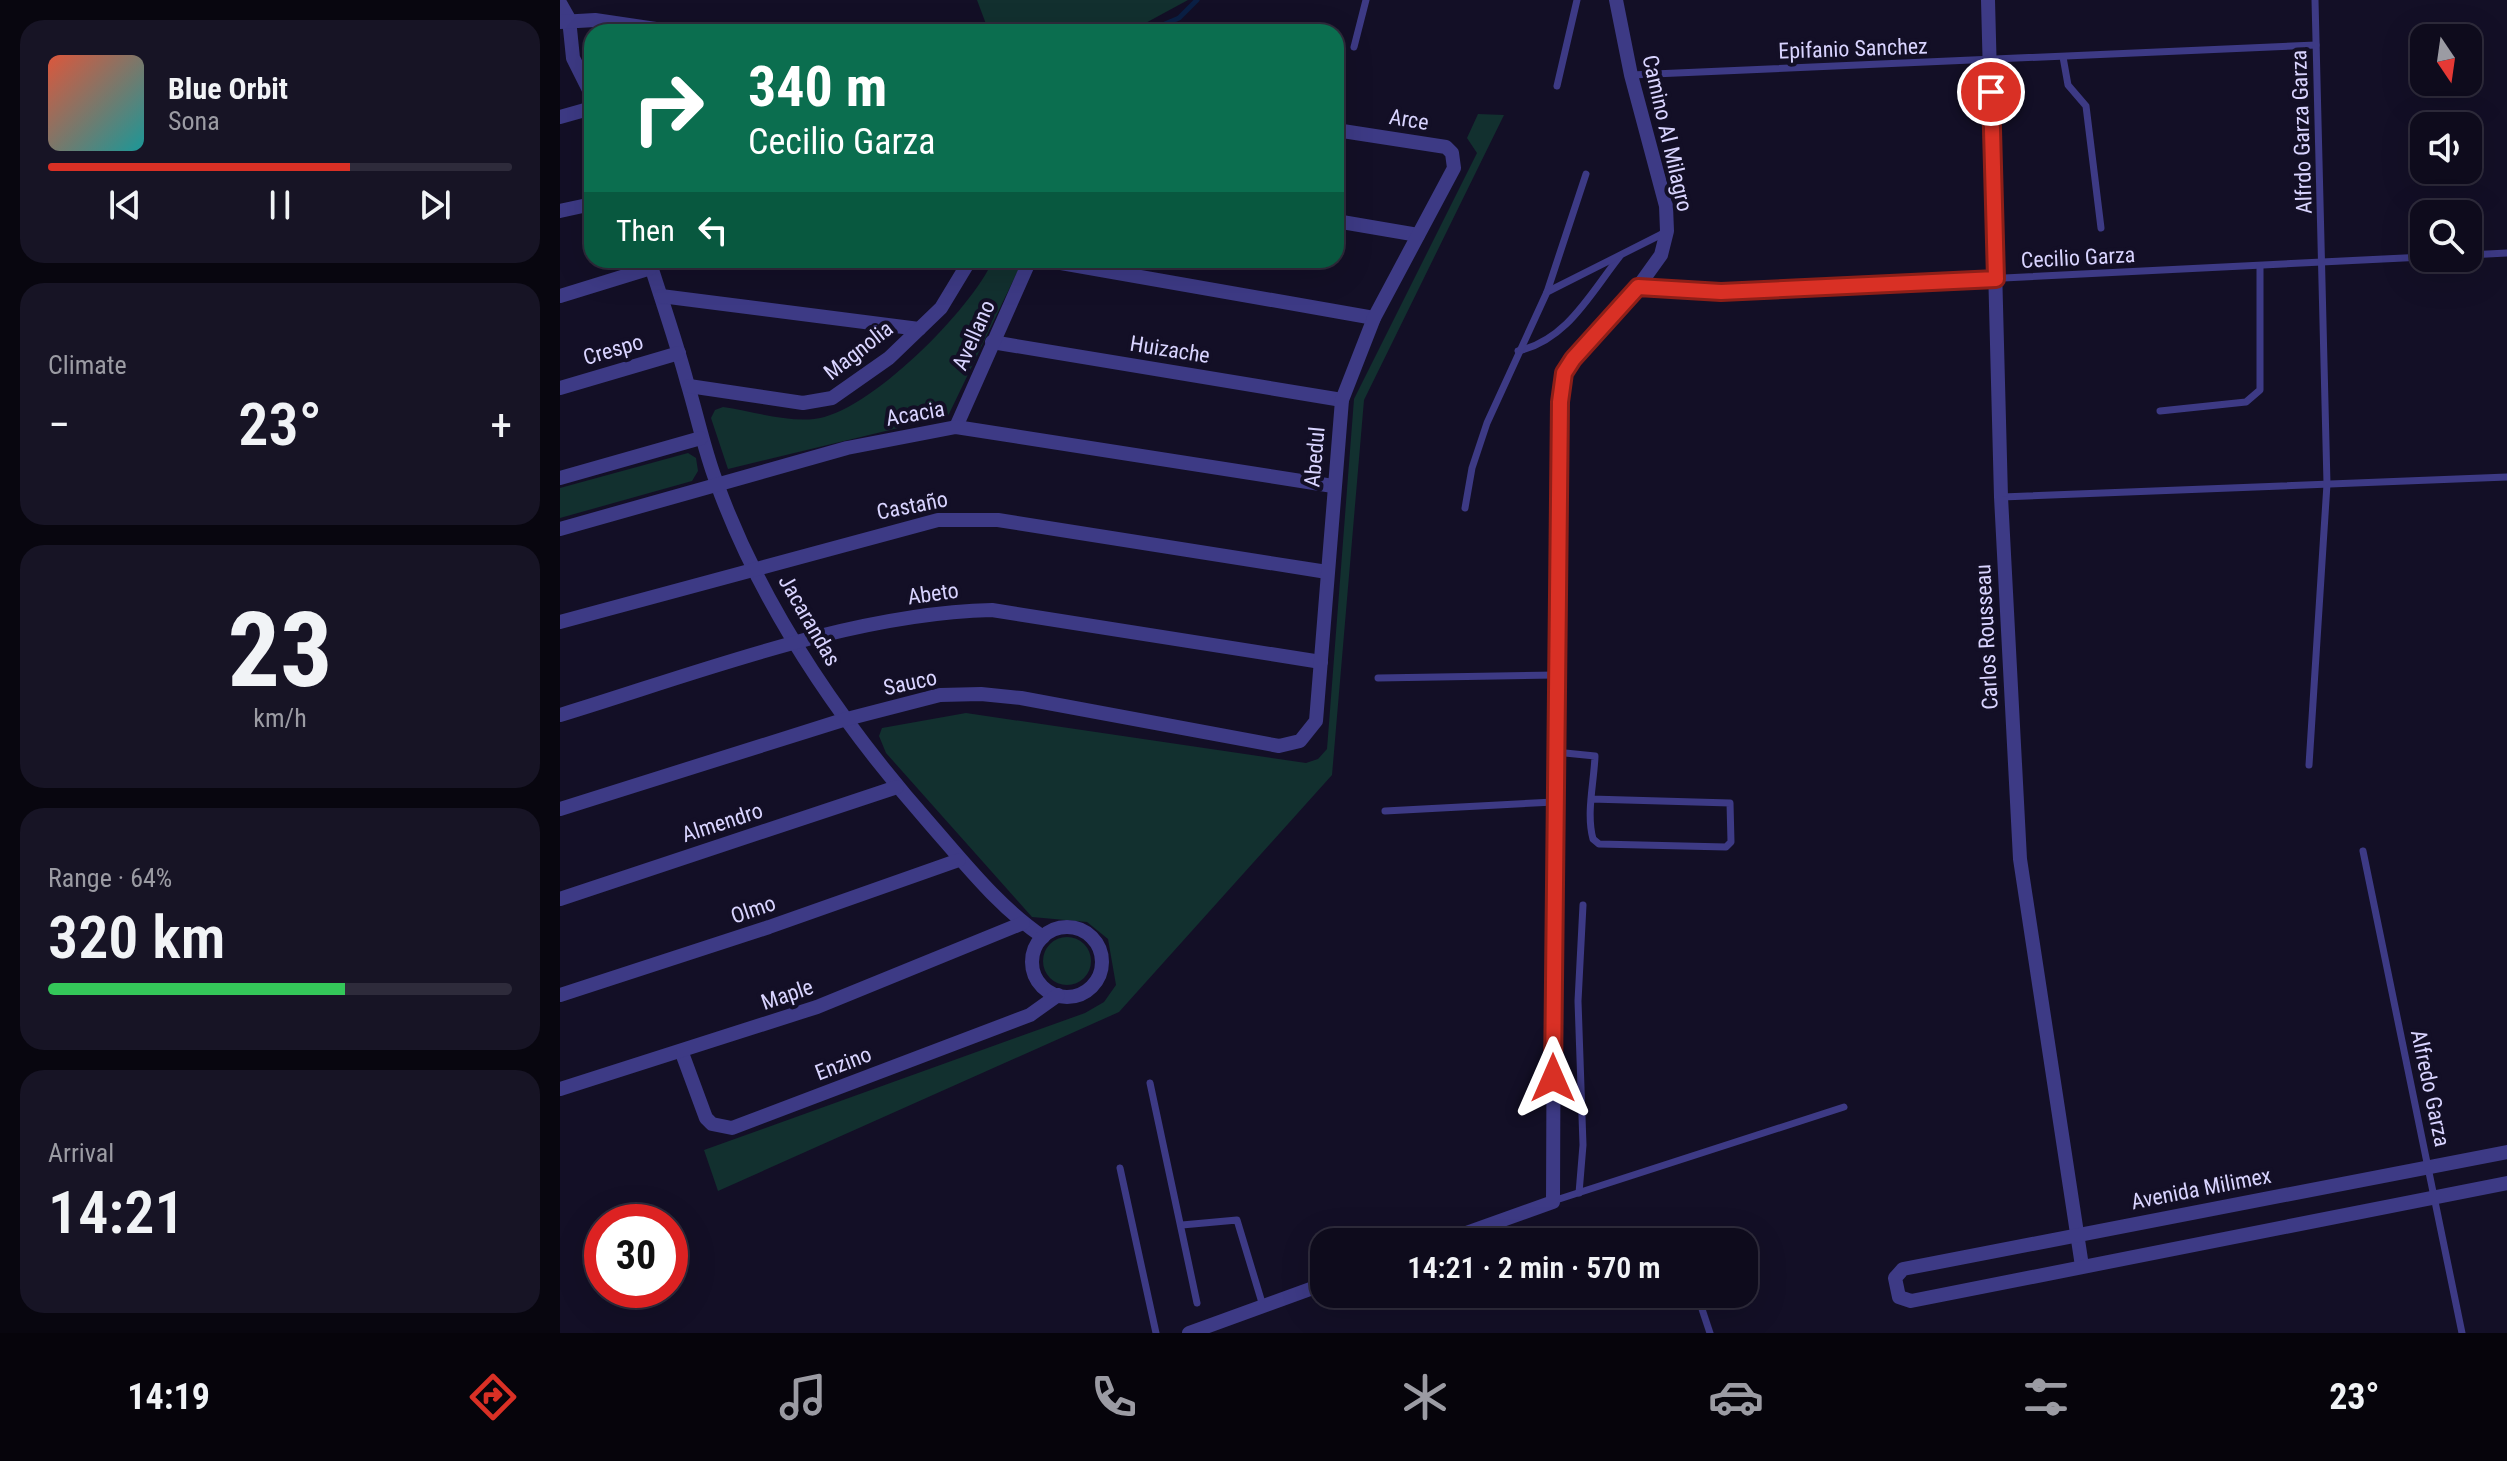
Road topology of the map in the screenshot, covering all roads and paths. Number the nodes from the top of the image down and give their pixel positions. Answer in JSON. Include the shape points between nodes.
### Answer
{"nodes":[{"id":1,"x":1366,"y":0,"type":"edge"},
{"id":2,"x":1577,"y":0,"type":"edge"},
{"id":3,"x":1616,"y":0,"type":"edge"},
{"id":4,"x":1988,"y":0,"type":"edge"},
{"id":5,"x":2315,"y":0,"type":"edge"},
{"id":6,"x":560,"y":3,"type":"edge"},
{"id":7,"x":564,"y":20,"type":"edge"},
{"id":8,"x":601,"y":24,"type":"edge"},
{"id":9,"x":2316,"y":45,"type":"junction"},
{"id":10,"x":560,"y":46,"type":"edge"},
{"id":11,"x":1354,"y":47,"type":"dead end"},
{"id":12,"x":2063,"y":57,"type":"junction"},
{"id":13,"x":573,"y":58,"type":"junction"},
{"id":14,"x":1990,"y":60,"type":"junction"},
{"id":15,"x":1631,"y":75,"type":"junction"},
{"id":16,"x":584,"y":80,"type":"edge"},
{"id":17,"x":1557,"y":86,"type":"dead end"},
{"id":18,"x":584,"y":110,"type":"edge"},
{"id":19,"x":560,"y":117,"type":"edge"},
{"id":20,"x":1344,"y":131,"type":"edge"},
{"id":21,"x":1452,"y":174,"type":"joint"},
{"id":22,"x":1586,"y":174,"type":"dead end"},
{"id":23,"x":584,"y":206,"type":"edge"},
{"id":24,"x":560,"y":211,"type":"edge"},
{"id":25,"x":1344,"y":222,"type":"edge"},
{"id":26,"x":2101,"y":228,"type":"dead end"},
{"id":27,"x":1667,"y":231,"type":"junction"},
{"id":28,"x":1418,"y":235,"type":"junction"},
{"id":29,"x":2507,"y":253,"type":"edge"},
{"id":30,"x":2482,"y":254,"type":"edge"},
{"id":31,"x":1621,"y":255,"type":"junction"},
{"id":32,"x":2410,"y":258,"type":"edge"},
{"id":33,"x":2323,"y":262,"type":"junction"},
{"id":34,"x":2260,"y":266,"type":"junction"},
{"id":35,"x":639,"y":268,"type":"edge"},
{"id":36,"x":651,"y":268,"type":"edge"},
{"id":37,"x":965,"y":268,"type":"edge"},
{"id":38,"x":1026,"y":268,"type":"edge"},
{"id":39,"x":1090,"y":268,"type":"edge"},
{"id":40,"x":1996,"y":279,"type":"junction"},
{"id":41,"x":1638,"y":287,"type":"junction"},
{"id":42,"x":1547,"y":292,"type":"junction"},
{"id":43,"x":560,"y":296,"type":"edge"},
{"id":44,"x":661,"y":296,"type":"junction"},
{"id":45,"x":1374,"y":318,"type":"junction"},
{"id":46,"x":919,"y":329,"type":"junction"},
{"id":47,"x":992,"y":342,"type":"junction"},
{"id":48,"x":1518,"y":351,"type":"junction"},
{"id":49,"x":679,"y":353,"type":"junction"},
{"id":50,"x":689,"y":386,"type":"junction"},
{"id":51,"x":560,"y":388,"type":"edge"},
{"id":52,"x":1342,"y":400,"type":"junction"},
{"id":53,"x":2160,"y":411,"type":"dead end"},
{"id":54,"x":956,"y":427,"type":"junction"},
{"id":55,"x":701,"y":438,"type":"junction"},
{"id":56,"x":2507,"y":477,"type":"edge"},
{"id":57,"x":560,"y":478,"type":"edge"},
{"id":58,"x":2327,"y":484,"type":"junction"},
{"id":59,"x":717,"y":485,"type":"junction"},
{"id":60,"x":1333,"y":486,"type":"junction"},
{"id":61,"x":2001,"y":497,"type":"junction"},
{"id":62,"x":1465,"y":508,"type":"dead end"},
{"id":63,"x":560,"y":529,"type":"edge"},
{"id":64,"x":754,"y":567,"type":"junction"},
{"id":65,"x":1327,"y":572,"type":"junction"},
{"id":66,"x":560,"y":622,"type":"edge"},
{"id":67,"x":796,"y":643,"type":"junction"},
{"id":68,"x":1321,"y":662,"type":"junction"},
{"id":69,"x":1555,"y":675,"type":"junction"},
{"id":70,"x":1378,"y":678,"type":"dead end"},
{"id":71,"x":560,"y":715,"type":"edge"},
{"id":72,"x":843,"y":720,"type":"junction"},
{"id":73,"x":1279,"y":746,"type":"joint"},
{"id":74,"x":1555,"y":752,"type":"junction"},
{"id":75,"x":2309,"y":765,"type":"dead end"},
{"id":76,"x":897,"y":787,"type":"junction"},
{"id":77,"x":1591,"y":799,"type":"junction"},
{"id":78,"x":1554,"y":802,"type":"junction"},
{"id":79,"x":560,"y":809,"type":"edge"},
{"id":80,"x":1385,"y":811,"type":"dead end"},
{"id":81,"x":2363,"y":851,"type":"dead end"},
{"id":82,"x":959,"y":860,"type":"junction"},
{"id":83,"x":560,"y":899,"type":"edge"},
{"id":84,"x":1583,"y":905,"type":"dead end"},
{"id":85,"x":1023,"y":923,"type":"junction"},
{"id":86,"x":1043,"y":937,"type":"junction"},
{"id":87,"x":560,"y":995,"type":"edge"},
{"id":88,"x":1058,"y":995,"type":"junction"},
{"id":89,"x":682,"y":1053,"type":"junction"},
{"id":90,"x":1150,"y":1083,"type":"dead end"},
{"id":91,"x":560,"y":1089,"type":"edge"},
{"id":92,"x":1844,"y":1107,"type":"dead end"},
{"id":93,"x":2507,"y":1152,"type":"edge"},
{"id":94,"x":2429,"y":1166,"type":"junction"},
{"id":95,"x":1120,"y":1168,"type":"dead end"},
{"id":96,"x":2507,"y":1183,"type":"edge"},
{"id":97,"x":1579,"y":1193,"type":"junction"},
{"id":98,"x":2435,"y":1197,"type":"junction"},
{"id":99,"x":1553,"y":1202,"type":"junction"},
{"id":100,"x":1182,"y":1225,"type":"junction"},
{"id":101,"x":1480,"y":1228,"type":"edge"},
{"id":102,"x":2077,"y":1235,"type":"junction"},
{"id":103,"x":2082,"y":1266,"type":"junction"},
{"id":104,"x":1310,"y":1289,"type":"edge"},
{"id":105,"x":1197,"y":1303,"type":"dead end"},
{"id":106,"x":1263,"y":1307,"type":"junction"},
{"id":107,"x":1702,"y":1308,"type":"edge"},
{"id":108,"x":1156,"y":1333,"type":"edge"},
{"id":109,"x":1189,"y":1333,"type":"edge"},
{"id":110,"x":1710,"y":1333,"type":"edge"},
{"id":111,"x":2462,"y":1333,"type":"edge"}],
"edges":[{"from":1,"to":11,"type":"lane"},
{"from":2,"to":17,"type":"lane"},
{"from":3,"to":15,"type":"street","name":"Camino Al Milagro"},
{"from":4,"to":14,"type":"street","name":"Carlos Rousseau"},
{"from":5,"to":9,"type":"lane","name":"Alfrdo Garza Garza"},
{"from":6,"to":7,"type":"street"},
{"from":7,"to":8,"type":"street"},
{"from":7,"to":13,"type":"street"},
{"from":9,"to":12,"type":"lane","name":"Epifanio Sanchez"},
{"from":9,"to":33,"type":"lane","name":"Alfrdo Garza Garza"},
{"from":10,"to":13,"type":"street"},
{"from":12,"to":14,"type":"lane","name":"Epifanio Sanchez"},
{"from":12,"to":26,"type":"lane","via":[[2068,85],[2086,106]]},
{"from":13,"to":16,"type":"street"},
{"from":14,"to":15,"type":"lane","name":"Epifanio Sanchez"},
{"from":14,"to":40,"type":"street","name":"Carlos Rousseau"},
{"from":15,"to":27,"type":"street","name":"Camino Al Milagro","via":[[1666,206]]},
{"from":18,"to":19,"type":"street"},
{"from":20,"to":21,"type":"street","name":"Arce","via":[[1446,147],[1454,161]]},
{"from":21,"to":28,"type":"street","name":"Abedul"},
{"from":22,"to":42,"type":"lane"},
{"from":23,"to":24,"type":"street"},
{"from":25,"to":28,"type":"street"},
{"from":27,"to":31,"type":"lane"},
{"from":27,"to":41,"type":"street","name":"Camino Al Milagro","via":[[1661,255]]},
{"from":28,"to":45,"type":"street","name":"Abedul"},
{"from":29,"to":30,"type":"lane"},
{"from":31,"to":42,"type":"lane"},
{"from":31,"to":48,"type":"lane","via":[[1559,333],[1538,347]]},
{"from":32,"to":33,"type":"lane","name":"Cecilio Garza"},
{"from":33,"to":34,"type":"lane","name":"Cecilio Garza"},
{"from":33,"to":58,"type":"lane","name":"Alfrdo Garza Garza"},
{"from":34,"to":40,"type":"lane","name":"Cecilio Garza"},
{"from":34,"to":53,"type":"lane","via":[[2260,390],[2246,402]]},
{"from":35,"to":43,"type":"street"},
{"from":36,"to":44,"type":"street","name":"Jacarandas"},
{"from":37,"to":46,"type":"street","name":"Magnolia","via":[[941,308]]},
{"from":38,"to":47,"type":"street","name":"Avellano"},
{"from":39,"to":45,"type":"street"},
{"from":40,"to":41,"type":"lane","name":"Cecilio Garza","via":[[1721,292]]},
{"from":40,"to":61,"type":"street","name":"Carlos Rousseau"},
{"from":41,"to":69,"type":"street","name":"Camino Al Milagro","via":[[1573,359],[1560,388]]},
{"from":42,"to":48,"type":"lane"},
{"from":44,"to":46,"type":"street"},
{"from":44,"to":49,"type":"street","name":"Jacarandas"},
{"from":45,"to":52,"type":"street","name":"Abedul"},
{"from":46,"to":50,"type":"street","name":"Magnolia","via":[[889,358],[823,402]]},
{"from":47,"to":52,"type":"street","name":"Huizache"},
{"from":47,"to":54,"type":"street","name":"Avellano"},
{"from":48,"to":62,"type":"lane","via":[[1487,423]]},
{"from":49,"to":50,"type":"street","name":"Jacarandas"},
{"from":49,"to":51,"type":"street","name":"Crespo"},
{"from":50,"to":55,"type":"street","name":"Jacarandas"},
{"from":52,"to":60,"type":"street","name":"Abedul"},
{"from":54,"to":59,"type":"street","name":"Acacia","via":[[847,448]]},
{"from":54,"to":60,"type":"street","name":"Acacia"},
{"from":55,"to":57,"type":"street"},
{"from":55,"to":59,"type":"street","name":"Jacarandas"},
{"from":56,"to":58,"type":"lane"},
{"from":58,"to":61,"type":"lane"},
{"from":58,"to":75,"type":"lane","name":"Alfrdo Garza Garza"},
{"from":59,"to":63,"type":"street","name":"Acacia"},
{"from":59,"to":64,"type":"street","name":"Jacarandas"},
{"from":60,"to":65,"type":"street","name":"Abedul"},
{"from":61,"to":102,"type":"street","name":"Carlos Rousseau","via":[[2020,859]]},
{"from":64,"to":65,"type":"street","name":"Castaño","via":[[906,526],[968,518]]},
{"from":64,"to":66,"type":"street","name":"Castaño"},
{"from":64,"to":67,"type":"street","name":"Jacarandas"},
{"from":65,"to":68,"type":"street","name":"Abedul"},
{"from":67,"to":68,"type":"street","name":"Abeto","via":[[942,611],[992,610]]},
{"from":67,"to":71,"type":"street","name":"Abeto"},
{"from":67,"to":72,"type":"street","name":"Jacarandas"},
{"from":68,"to":73,"type":"street","name":"Abedul","via":[[1311,731],[1300,741]]},
{"from":69,"to":70,"type":"lane"},
{"from":69,"to":74,"type":"street","name":"Camino Al Milagro"},
{"from":72,"to":73,"type":"street","name":"Sauco","via":[[940,695],[981,694]]},
{"from":72,"to":76,"type":"street","name":"Jacarandas"},
{"from":72,"to":79,"type":"street","name":"Sauco"},
{"from":74,"to":77,"type":"lane","via":[[1594,754]]},
{"from":74,"to":78,"type":"street","name":"Camino Al Milagro"},
{"from":76,"to":82,"type":"street","name":"Jacarandas"},
{"from":76,"to":83,"type":"street","name":"Almendro"},
{"from":77,"to":77,"type":"lane","via":[[1591,834],[1599,844],[1726,847],[1731,842],[1730,803]]},
{"from":78,"to":80,"type":"lane"},
{"from":78,"to":99,"type":"street","name":"Camino Al Milagro"},
{"from":81,"to":94,"type":"lane","name":"Alfredo Garza"},
{"from":82,"to":85,"type":"street","name":"Jacarandas"},
{"from":82,"to":87,"type":"street","name":"Olmo"},
{"from":84,"to":97,"type":"lane"},
{"from":85,"to":86,"type":"street","name":"Jacarandas"},
{"from":85,"to":89,"type":"street","name":"Maple","via":[[817,1007]]},
{"from":86,"to":88,"type":"street","via":[[1033,953],[1033,971],[1042,987]]},
{"from":86,"to":88,"type":"street","via":[[1063,927],[1078,929],[1089,935],[1100,953],[1101,967],[1091,987],[1073,996]]},
{"from":88,"to":89,"type":"street","name":"Enzino","via":[[1030,1015],[732,1128],[706,1118]]},
{"from":89,"to":91,"type":"street","name":"Maple"},
{"from":90,"to":100,"type":"lane"},
{"from":92,"to":97,"type":"lane"},
{"from":93,"to":94,"type":"street","name":"Avenida Milimex"},
{"from":94,"to":98,"type":"lane","name":"Alfredo Garza"},
{"from":94,"to":102,"type":"street","name":"Avenida Milimex"},
{"from":95,"to":108,"type":"lane"},
{"from":96,"to":98,"type":"street"},
{"from":97,"to":99,"type":"lane"},
{"from":98,"to":103,"type":"street"},
{"from":98,"to":111,"type":"lane","name":"Alfredo Garza"},
{"from":99,"to":101,"type":"street"},
{"from":100,"to":105,"type":"lane"},
{"from":100,"to":106,"type":"lane","via":[[1237,1220]]},
{"from":102,"to":103,"type":"street","name":"Carlos Rousseau"},
{"from":102,"to":103,"type":"street","name":"Avenida Milimex","via":[[1903,1269],[1895,1278],[1895,1291],[1911,1301]]},
{"from":104,"to":106,"type":"street"},
{"from":106,"to":109,"type":"street"},
{"from":107,"to":110,"type":"lane"}]}
